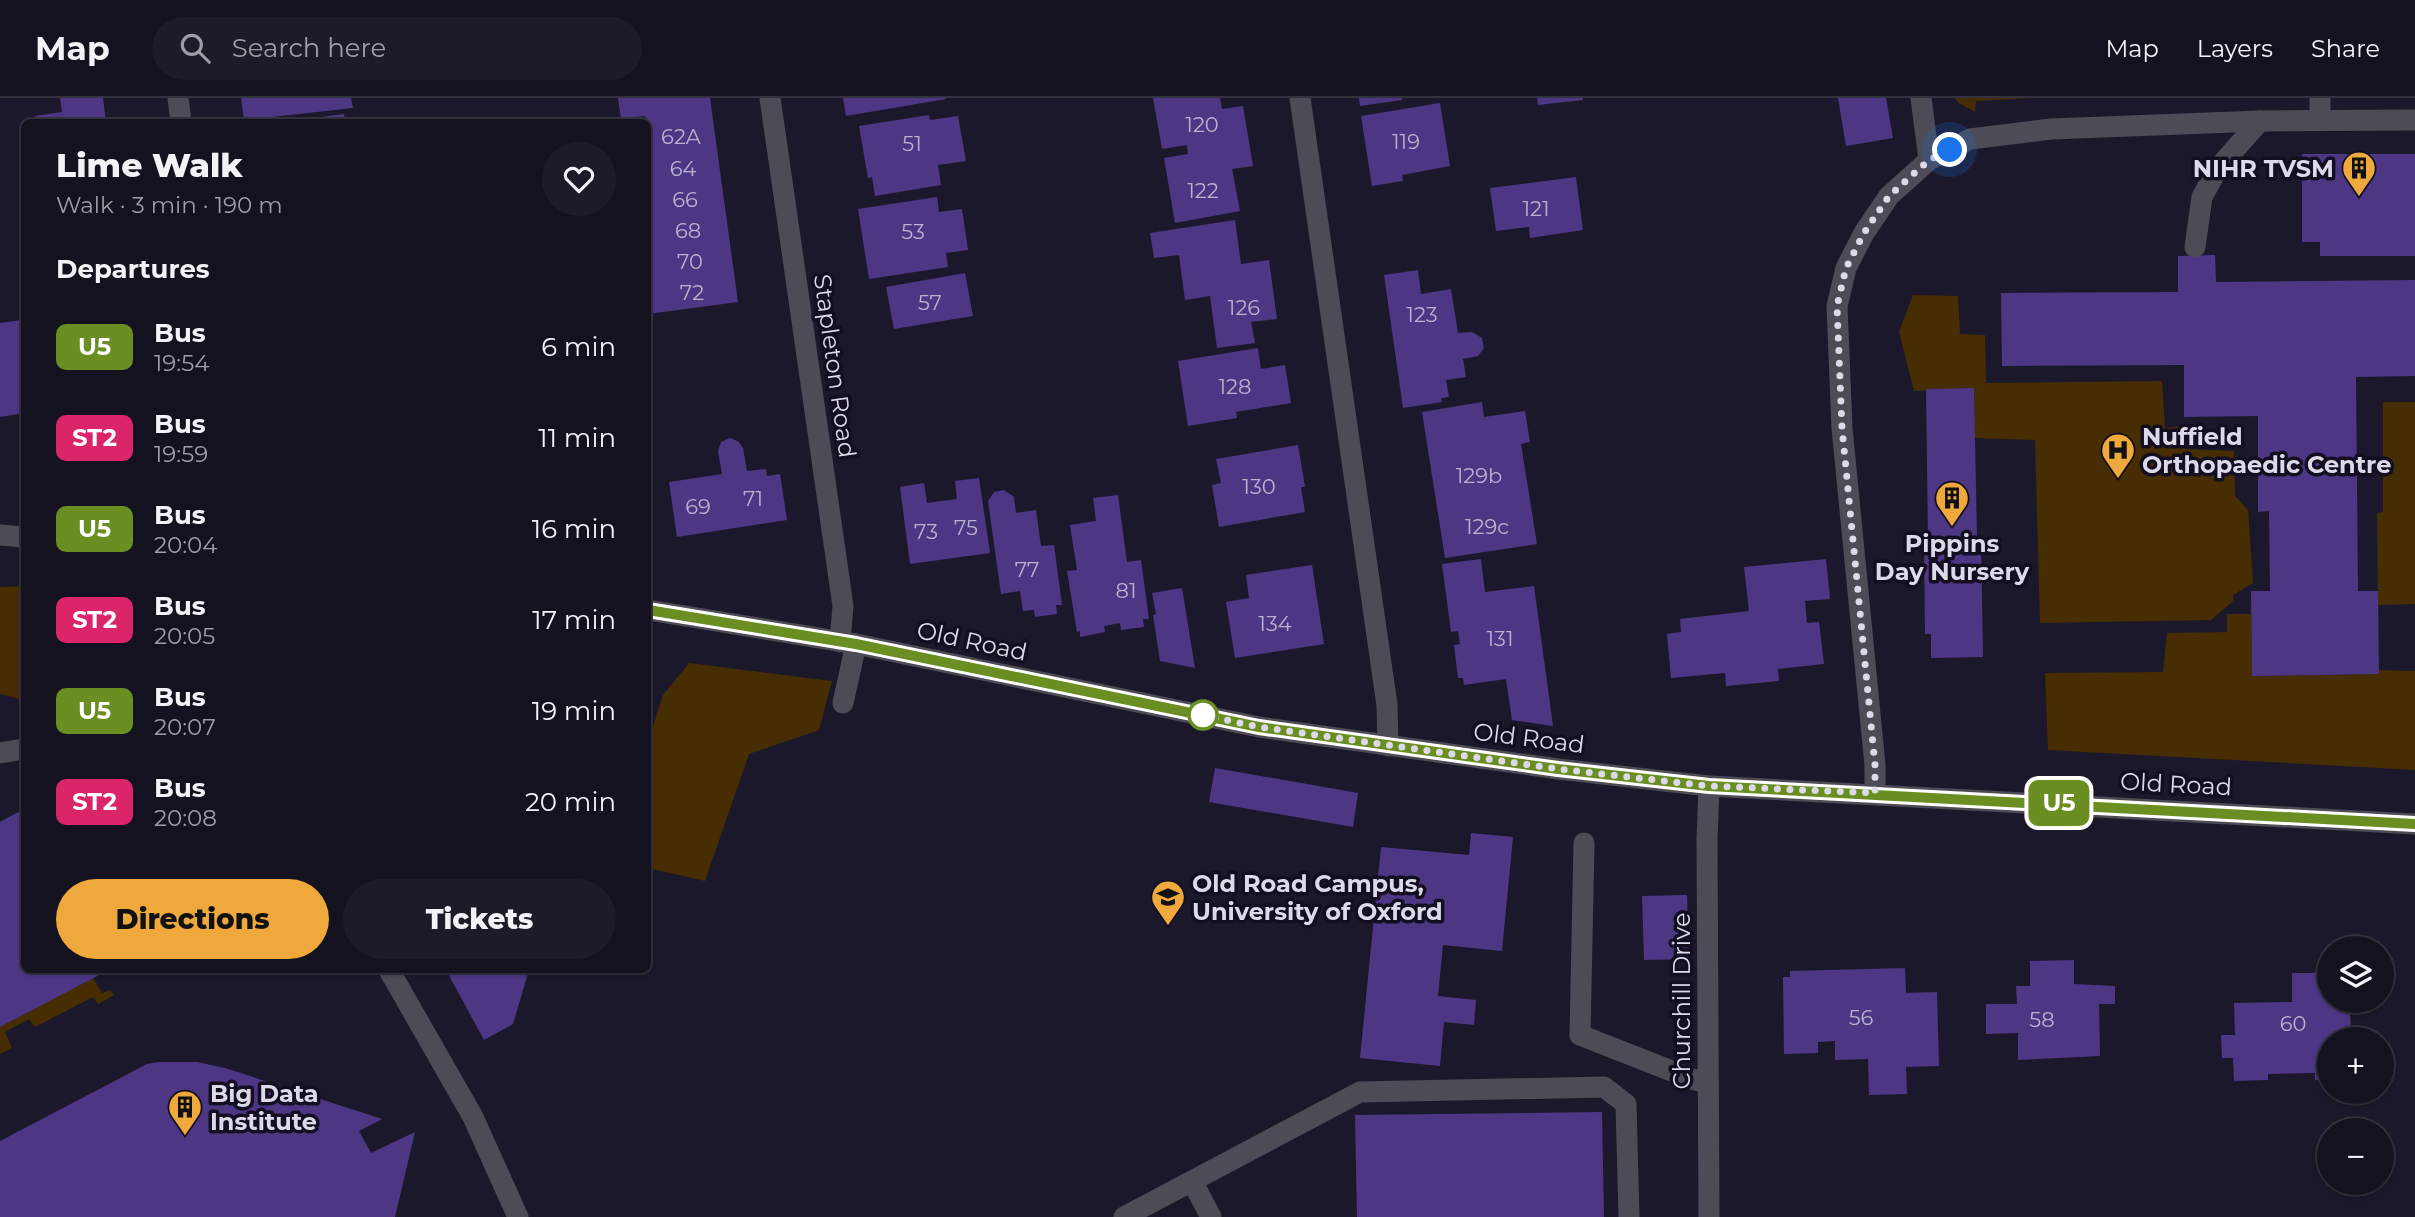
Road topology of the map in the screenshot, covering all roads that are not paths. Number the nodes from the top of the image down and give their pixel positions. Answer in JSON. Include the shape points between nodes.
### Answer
{"nodes":[{"id":1,"x":178,"y":98,"type":"edge"},
{"id":2,"x":770,"y":98,"type":"edge"},
{"id":3,"x":1300,"y":98,"type":"edge"},
{"id":4,"x":1921,"y":98,"type":"edge"},
{"id":5,"x":2320,"y":98,"type":"edge"},
{"id":6,"x":181,"y":119,"type":"edge"},
{"id":7,"x":2320,"y":120,"type":"junction"},
{"id":8,"x":2415,"y":120,"type":"edge"},
{"id":9,"x":2260,"y":121,"type":"junction"},
{"id":10,"x":1929,"y":160,"type":"junction"},
{"id":11,"x":2195,"y":247,"type":"dead end"},
{"id":12,"x":0,"y":535,"type":"edge"},
{"id":13,"x":21,"y":537,"type":"edge"},
{"id":14,"x":651,"y":610,"type":"edge"},
{"id":15,"x":848,"y":643,"type":"junction"},
{"id":16,"x":843,"y":703,"type":"dead end"},
{"id":17,"x":1388,"y":746,"type":"junction"},
{"id":18,"x":21,"y":749,"type":"edge"},
{"id":19,"x":0,"y":753,"type":"edge"},
{"id":20,"x":1709,"y":786,"type":"junction"},
{"id":21,"x":1875,"y":793,"type":"junction"},
{"id":22,"x":2415,"y":824,"type":"edge"},
{"id":23,"x":1584,"y":843,"type":"dead end"},
{"id":24,"x":391,"y":973,"type":"edge"},
{"id":25,"x":1707,"y":1083,"type":"junction"},
{"id":26,"x":1192,"y":1181,"type":"junction"},
{"id":27,"x":518,"y":1217,"type":"edge"},
{"id":28,"x":1125,"y":1217,"type":"edge"},
{"id":29,"x":1212,"y":1217,"type":"edge"},
{"id":30,"x":1629,"y":1217,"type":"edge"},
{"id":31,"x":1709,"y":1217,"type":"edge"}],
"edges":[{"from":1,"to":6,"type":"street"},
{"from":2,"to":15,"type":"street","name":"Stapleton Road"},
{"from":3,"to":17,"type":"street","via":[[1387,705]]},
{"from":4,"to":10,"type":"street"},
{"from":5,"to":7,"type":"street"},
{"from":7,"to":8,"type":"street"},
{"from":7,"to":9,"type":"street"},
{"from":9,"to":10,"type":"street","via":[[2051,129],[1970,139]]},
{"from":9,"to":11,"type":"street","via":[[2218,168],[2202,197]]},
{"from":10,"to":21,"type":"street","via":[[1889,196],[1864,233],[1846,268],[1837,306],[1842,428]]},
{"from":12,"to":13,"type":"street"},
{"from":14,"to":15,"type":"street","name":"Old Road"},
{"from":15,"to":16,"type":"street","name":"Stapleton Road"},
{"from":15,"to":17,"type":"street","name":"Old Road","via":[[1259,727]]},
{"from":17,"to":20,"type":"street","name":"Old Road"},
{"from":18,"to":19,"type":"street"},
{"from":20,"to":21,"type":"street","name":"Old Road"},
{"from":20,"to":25,"type":"street","name":"Churchill Drive"},
{"from":21,"to":22,"type":"street","name":"Old Road"},
{"from":23,"to":25,"type":"street","via":[[1580,1035]]},
{"from":24,"to":27,"type":"street","via":[[472,1117]]},
{"from":25,"to":31,"type":"street","name":"Churchill Drive"},
{"from":26,"to":28,"type":"street"},
{"from":26,"to":29,"type":"street"},
{"from":26,"to":30,"type":"street","via":[[1360,1092],[1604,1087],[1626,1104]]}]}
